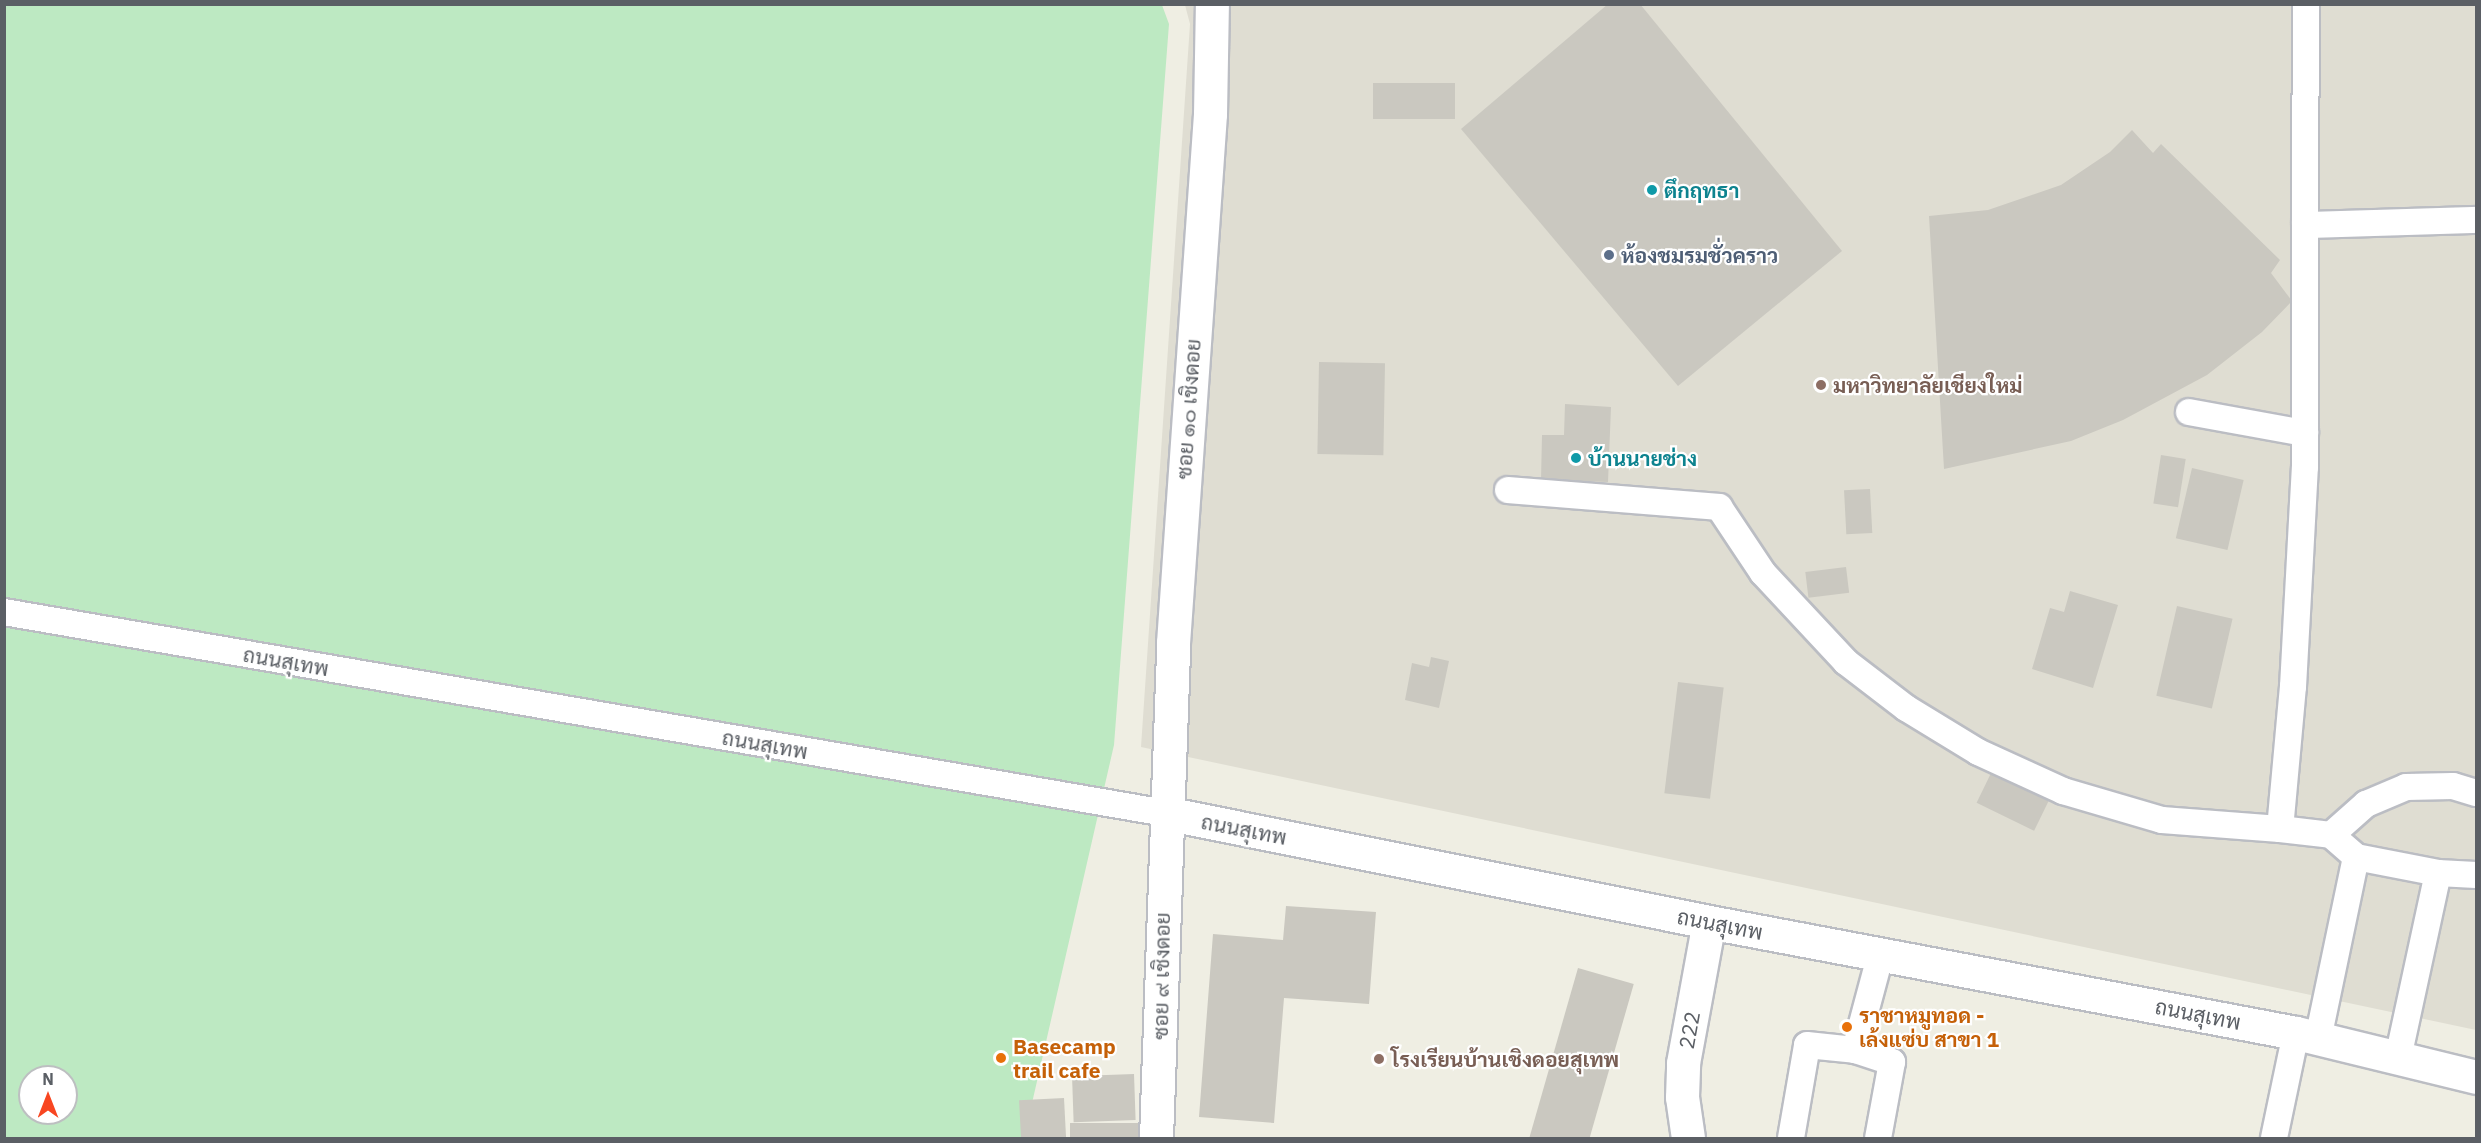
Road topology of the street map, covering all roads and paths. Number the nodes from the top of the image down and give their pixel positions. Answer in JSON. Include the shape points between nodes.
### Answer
{"nodes":[{"id":1,"x":1212,"y":4,"type":"edge"},
{"id":2,"x":2306,"y":4,"type":"edge"},
{"id":3,"x":2476,"y":220,"type":"edge"},
{"id":4,"x":2305,"y":225,"type":"junction"},
{"id":5,"x":2189,"y":412,"type":"dead end"},
{"id":6,"x":2305,"y":433,"type":"junction"},
{"id":7,"x":1508,"y":490,"type":"dead end"},
{"id":8,"x":4,"y":612,"type":"edge"},
{"id":9,"x":2476,"y":793,"type":"edge"},
{"id":10,"x":1165,"y":813,"type":"junction"},
{"id":11,"x":2280,"y":829,"type":"junction"},
{"id":12,"x":2331,"y":835,"type":"junction"},
{"id":13,"x":2356,"y":857,"type":"junction"},
{"id":14,"x":2438,"y":873,"type":"junction"},
{"id":15,"x":2476,"y":875,"type":"edge"},
{"id":16,"x":1709,"y":922,"type":"junction"},
{"id":17,"x":1881,"y":953,"type":"junction"},
{"id":18,"x":2307,"y":1036,"type":"junction"},
{"id":19,"x":1855,"y":1050,"type":"junction"},
{"id":20,"x":2398,"y":1058,"type":"junction"},
{"id":21,"x":2476,"y":1077,"type":"edge"},
{"id":22,"x":1156,"y":1138,"type":"edge"},
{"id":23,"x":1688,"y":1138,"type":"edge"},
{"id":24,"x":1791,"y":1138,"type":"edge"},
{"id":25,"x":1878,"y":1138,"type":"edge"},
{"id":26,"x":2274,"y":1138,"type":"edge"}],
"edges":[{"from":1,"to":10,"type":"street","name":"ซอย ๑๐ เชิงดอย","via":[[1210,114],[1184,453]]},
{"from":2,"to":4,"type":"lane"},
{"from":3,"to":4,"type":"lane"},
{"from":4,"to":6,"type":"lane"},
{"from":5,"to":6,"type":"lane"},
{"from":6,"to":11,"type":"lane","via":[[2293,687]]},
{"from":7,"to":11,"type":"lane","via":[[1719,507],[1763,573],[1846,662],[1906,708],[1978,752],[2063,791],[2162,820]]},
{"from":8,"to":10,"type":"lane","name":"ถนนสุเทพ"},
{"from":9,"to":12,"type":"lane","via":[[2453,786],[2406,787],[2366,804]]},
{"from":10,"to":16,"type":"street","name":"ถนนสุเทพ"},
{"from":10,"to":22,"type":"street","name":"ซอย ๙ เชิงดอย"},
{"from":11,"to":12,"type":"lane"},
{"from":12,"to":13,"type":"lane"},
{"from":13,"to":14,"type":"lane"},
{"from":13,"to":18,"type":"lane"},
{"from":14,"to":15,"type":"lane"},
{"from":14,"to":20,"type":"lane"},
{"from":16,"to":17,"type":"street","name":"ถนนสุเทพ"},
{"from":16,"to":23,"type":"street","name":"222","via":[[1683,1064],[1682,1097]]},
{"from":17,"to":18,"type":"street","name":"ถนนสุเทพ"},
{"from":17,"to":19,"type":"lane"},
{"from":18,"to":20,"type":"street","name":"ถนนสุเทพ"},
{"from":18,"to":26,"type":"lane"},
{"from":19,"to":24,"type":"lane","via":[[1807,1046]]},
{"from":19,"to":25,"type":"lane","via":[[1892,1062]]},
{"from":20,"to":21,"type":"street","name":"ถนนสุเทพ"}]}
